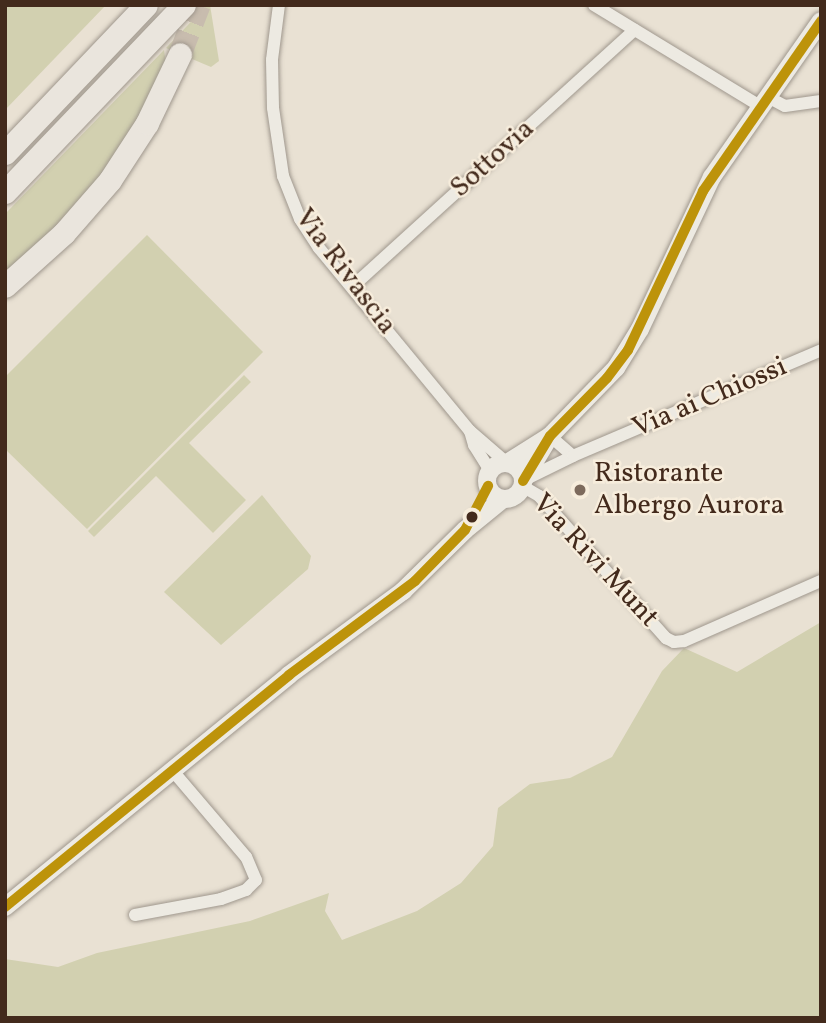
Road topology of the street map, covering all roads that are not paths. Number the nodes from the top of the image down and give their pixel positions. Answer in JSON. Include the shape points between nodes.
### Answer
{"nodes":[{"id":1,"x":146,"y":5,"type":"edge"},
{"id":2,"x":184,"y":5,"type":"edge"},
{"id":3,"x":279,"y":5,"type":"edge"},
{"id":4,"x":594,"y":5,"type":"edge"},
{"id":5,"x":821,"y":21,"type":"edge"},
{"id":6,"x":634,"y":30,"type":"junction"},
{"id":7,"x":180,"y":54,"type":"tunnel mouth"},
{"id":8,"x":763,"y":101,"type":"junction"},
{"id":9,"x":821,"y":101,"type":"edge"},
{"id":10,"x":5,"y":153,"type":"edge"},
{"id":11,"x":5,"y":192,"type":"edge"},
{"id":12,"x":5,"y":286,"type":"edge"},
{"id":13,"x":352,"y":287,"type":"junction"},
{"id":14,"x":821,"y":350,"type":"edge"},
{"id":15,"x":470,"y":431,"type":"junction"},
{"id":16,"x":550,"y":436,"type":"junction"},
{"id":17,"x":573,"y":456,"type":"junction"},
{"id":18,"x":507,"y":463,"type":"junction"},
{"id":19,"x":489,"y":479,"type":"junction"},
{"id":20,"x":523,"y":483,"type":"junction"},
{"id":21,"x":503,"y":499,"type":"junction"},
{"id":22,"x":465,"y":530,"type":"junction"},
{"id":23,"x":821,"y":581,"type":"edge"},
{"id":24,"x":172,"y":770,"type":"junction"},
{"id":25,"x":5,"y":907,"type":"edge"},
{"id":26,"x":135,"y":915,"type":"dead end"}],
"edges":[{"from":1,"to":10,"type":"highway"},
{"from":2,"to":11,"type":"highway"},
{"from":3,"to":13,"type":"street","name":"Via Rivascia","via":[[272,60],[273,108],[284,176],[305,229]]},
{"from":4,"to":6,"type":"street"},
{"from":5,"to":8,"type":"main road"},
{"from":6,"to":8,"type":"street"},
{"from":6,"to":13,"type":"street","name":"Sottovia"},
{"from":7,"to":12,"type":"highway","via":[[147,123],[110,180],[64,233]]},
{"from":8,"to":9,"type":"street","via":[[785,106]]},
{"from":8,"to":16,"type":"main road","via":[[703,191],[628,350]]},
{"from":13,"to":15,"type":"street","name":"Via Rivascia"},
{"from":14,"to":17,"type":"street","name":"Via ai Chiossi"},
{"from":15,"to":18,"type":"street","name":"Via Rivascia"},
{"from":15,"to":19,"type":"street","name":"Via Rivascia"},
{"from":16,"to":17,"type":"street"},
{"from":16,"to":18,"type":"main road"},
{"from":16,"to":20,"type":"main road"},
{"from":17,"to":20,"type":"street","name":"Via ai Chiossi"},
{"from":18,"to":19,"type":"main road","via":[[497,464]]},
{"from":18,"to":20,"type":"main road","via":[[517,467]]},
{"from":19,"to":21,"type":"main road","via":[[494,495]]},
{"from":19,"to":22,"type":"main road"},
{"from":20,"to":21,"type":"main road","via":[[513,497]]},
{"from":20,"to":23,"type":"street","name":"Via Rivi Munt","via":[[670,641],[684,641]]},
{"from":21,"to":22,"type":"main road"},
{"from":22,"to":24,"type":"main road","via":[[403,592],[337,638]]},
{"from":24,"to":25,"type":"main road"},
{"from":24,"to":26,"type":"street","via":[[246,858],[256,880],[246,890],[220,899]]}]}
